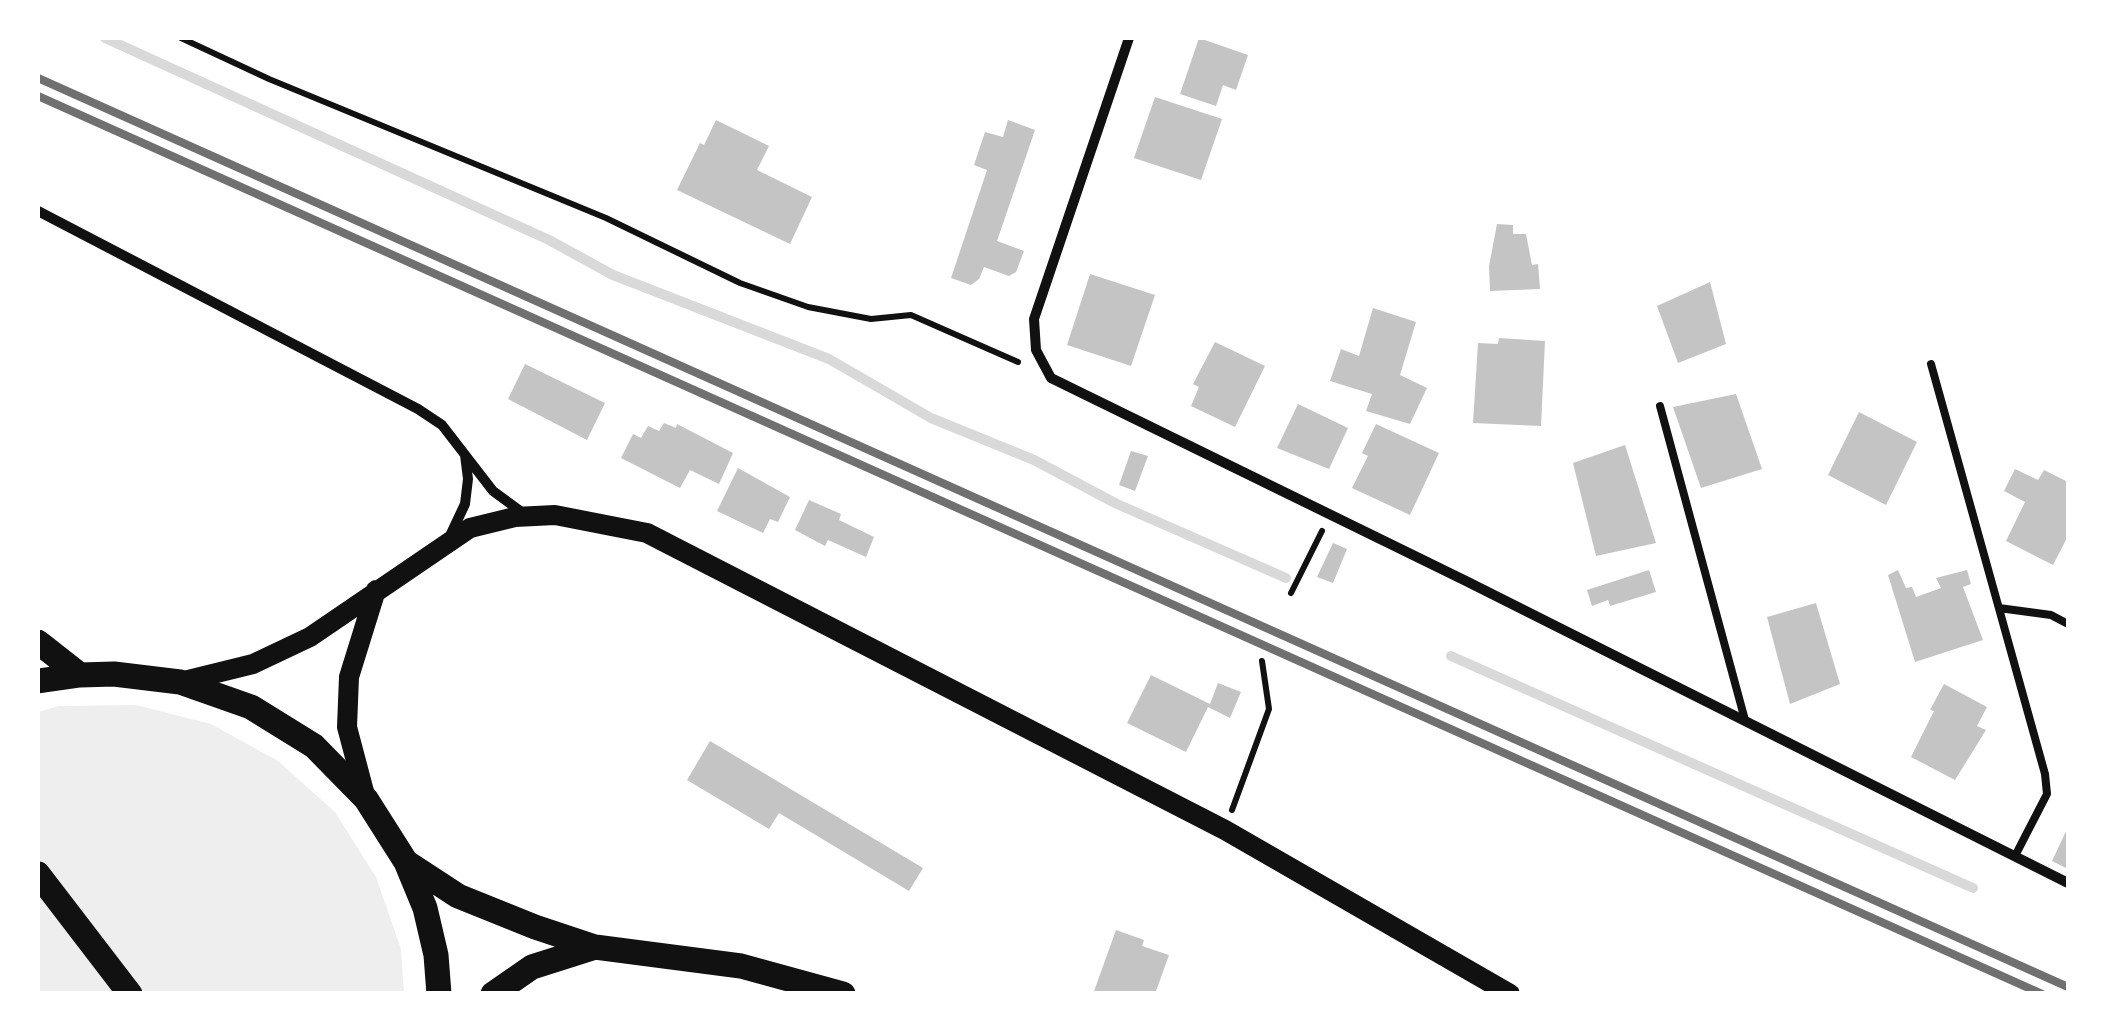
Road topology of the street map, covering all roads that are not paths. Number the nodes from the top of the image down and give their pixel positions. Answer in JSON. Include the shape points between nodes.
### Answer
{"nodes":[{"id":1,"x":1128,"y":38,"type":"edge"},
{"id":2,"x":38,"y":211,"type":"edge"},
{"id":3,"x":1931,"y":364,"type":"dead end"},
{"id":4,"x":1660,"y":406,"type":"dead end"},
{"id":5,"x":465,"y":454,"type":"junction"},
{"id":6,"x":527,"y":516,"type":"junction"},
{"id":7,"x":447,"y":542,"type":"junction"},
{"id":8,"x":376,"y":590,"type":"junction"},
{"id":9,"x":1999,"y":608,"type":"junction"},
{"id":10,"x":2068,"y":624,"type":"edge"},
{"id":11,"x":38,"y":642,"type":"edge"},
{"id":12,"x":80,"y":674,"type":"junction"},
{"id":13,"x":38,"y":681,"type":"edge"},
{"id":14,"x":180,"y":682,"type":"junction"},
{"id":15,"x":1745,"y":720,"type":"junction"},
{"id":16,"x":366,"y":799,"type":"junction"},
{"id":17,"x":2016,"y":856,"type":"junction"},
{"id":18,"x":406,"y":862,"type":"junction"},
{"id":19,"x":38,"y":874,"type":"edge"},
{"id":20,"x":2068,"y":883,"type":"edge"},
{"id":21,"x":595,"y":946,"type":"junction"},
{"id":22,"x":130,"y":994,"type":"edge"},
{"id":23,"x":439,"y":994,"type":"edge"},
{"id":24,"x":493,"y":994,"type":"edge"},
{"id":25,"x":843,"y":994,"type":"edge"},
{"id":26,"x":1510,"y":994,"type":"edge"}],
"edges":[{"from":1,"to":15,"type":"street","via":[[1034,319],[1036,350],[1051,378]]},
{"from":2,"to":5,"type":"street","via":[[418,409],[442,425]]},
{"from":3,"to":9,"type":"lane"},
{"from":4,"to":15,"type":"lane"},
{"from":5,"to":6,"type":"street","via":[[494,491]]},
{"from":5,"to":7,"type":"street","via":[[465,504]]},
{"from":6,"to":7,"type":"main road","via":[[470,528]]},
{"from":6,"to":26,"type":"main road","via":[[647,533],[1225,830]]},
{"from":7,"to":8,"type":"main road"},
{"from":8,"to":14,"type":"main road","via":[[310,637],[253,664]]},
{"from":8,"to":16,"type":"main road","via":[[348,677],[347,727]]},
{"from":9,"to":10,"type":"lane"},
{"from":9,"to":17,"type":"lane","via":[[2047,794]]},
{"from":11,"to":12,"type":"main road"},
{"from":12,"to":13,"type":"main road"},
{"from":12,"to":14,"type":"main road"},
{"from":14,"to":16,"type":"main road","via":[[283,725]]},
{"from":15,"to":17,"type":"street"},
{"from":16,"to":18,"type":"main road"},
{"from":17,"to":20,"type":"street"},
{"from":18,"to":21,"type":"main road","via":[[458,896]]},
{"from":18,"to":23,"type":"main road","via":[[436,955]]},
{"from":19,"to":22,"type":"main road"},
{"from":21,"to":24,"type":"main road","via":[[532,967]]},
{"from":21,"to":25,"type":"main road","via":[[740,966]]}]}
